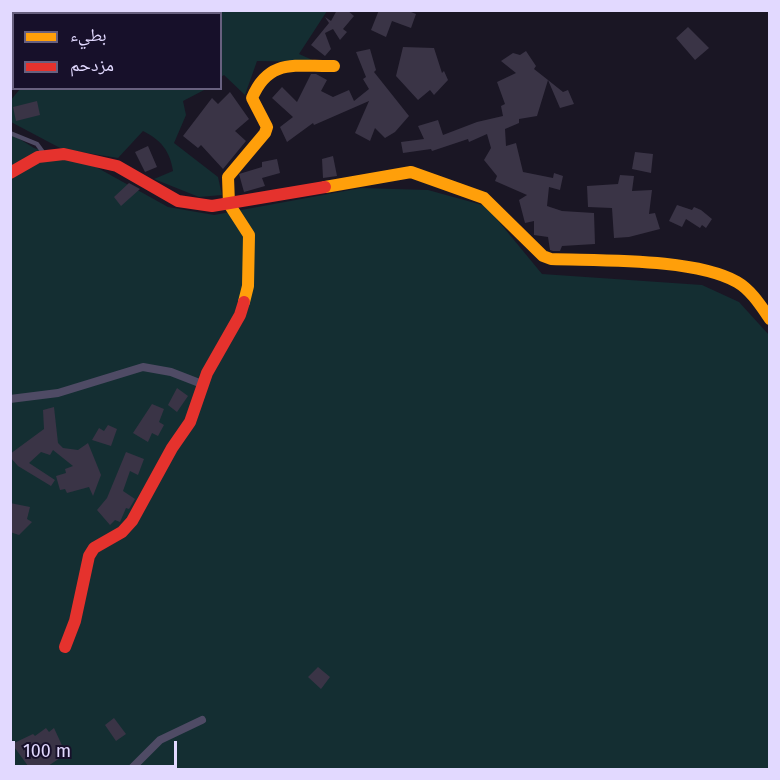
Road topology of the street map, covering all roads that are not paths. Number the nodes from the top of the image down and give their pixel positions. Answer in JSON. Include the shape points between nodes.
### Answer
{"nodes":[{"id":1,"x":334,"y":66,"type":"dead end"},
{"id":2,"x":10,"y":133,"type":"edge"},
{"id":3,"x":45,"y":154,"type":"junction"},
{"id":4,"x":10,"y":174,"type":"edge"},
{"id":5,"x":229,"y":204,"type":"junction"},
{"id":6,"x":770,"y":319,"type":"edge"},
{"id":7,"x":202,"y":384,"type":"junction"},
{"id":8,"x":10,"y":399,"type":"edge"},
{"id":9,"x":65,"y":647,"type":"dead end"},
{"id":10,"x":202,"y":720,"type":"dead end"},
{"id":11,"x":130,"y":770,"type":"edge"}],
"edges":[{"from":1,"to":5,"type":"street","via":[[282,66],[263,75],[252,98],[267,127],[228,177]]},
{"from":2,"to":3,"type":"lane","via":[[37,144]]},
{"from":3,"to":4,"type":"street"},
{"from":3,"to":5,"type":"street","via":[[64,154],[117,166],[186,204]]},
{"from":5,"to":6,"type":"street","via":[[411,172],[484,198],[543,256],[718,275],[743,285]]},
{"from":5,"to":7,"type":"street","via":[[249,235],[248,286],[240,315]]},
{"from":7,"to":8,"type":"street","via":[[143,367],[58,393]]},
{"from":7,"to":9,"type":"street","via":[[190,422],[132,521],[122,532],[94,548],[89,556],[75,621]]},
{"from":10,"to":11,"type":"street","via":[[153,744]]}]}
